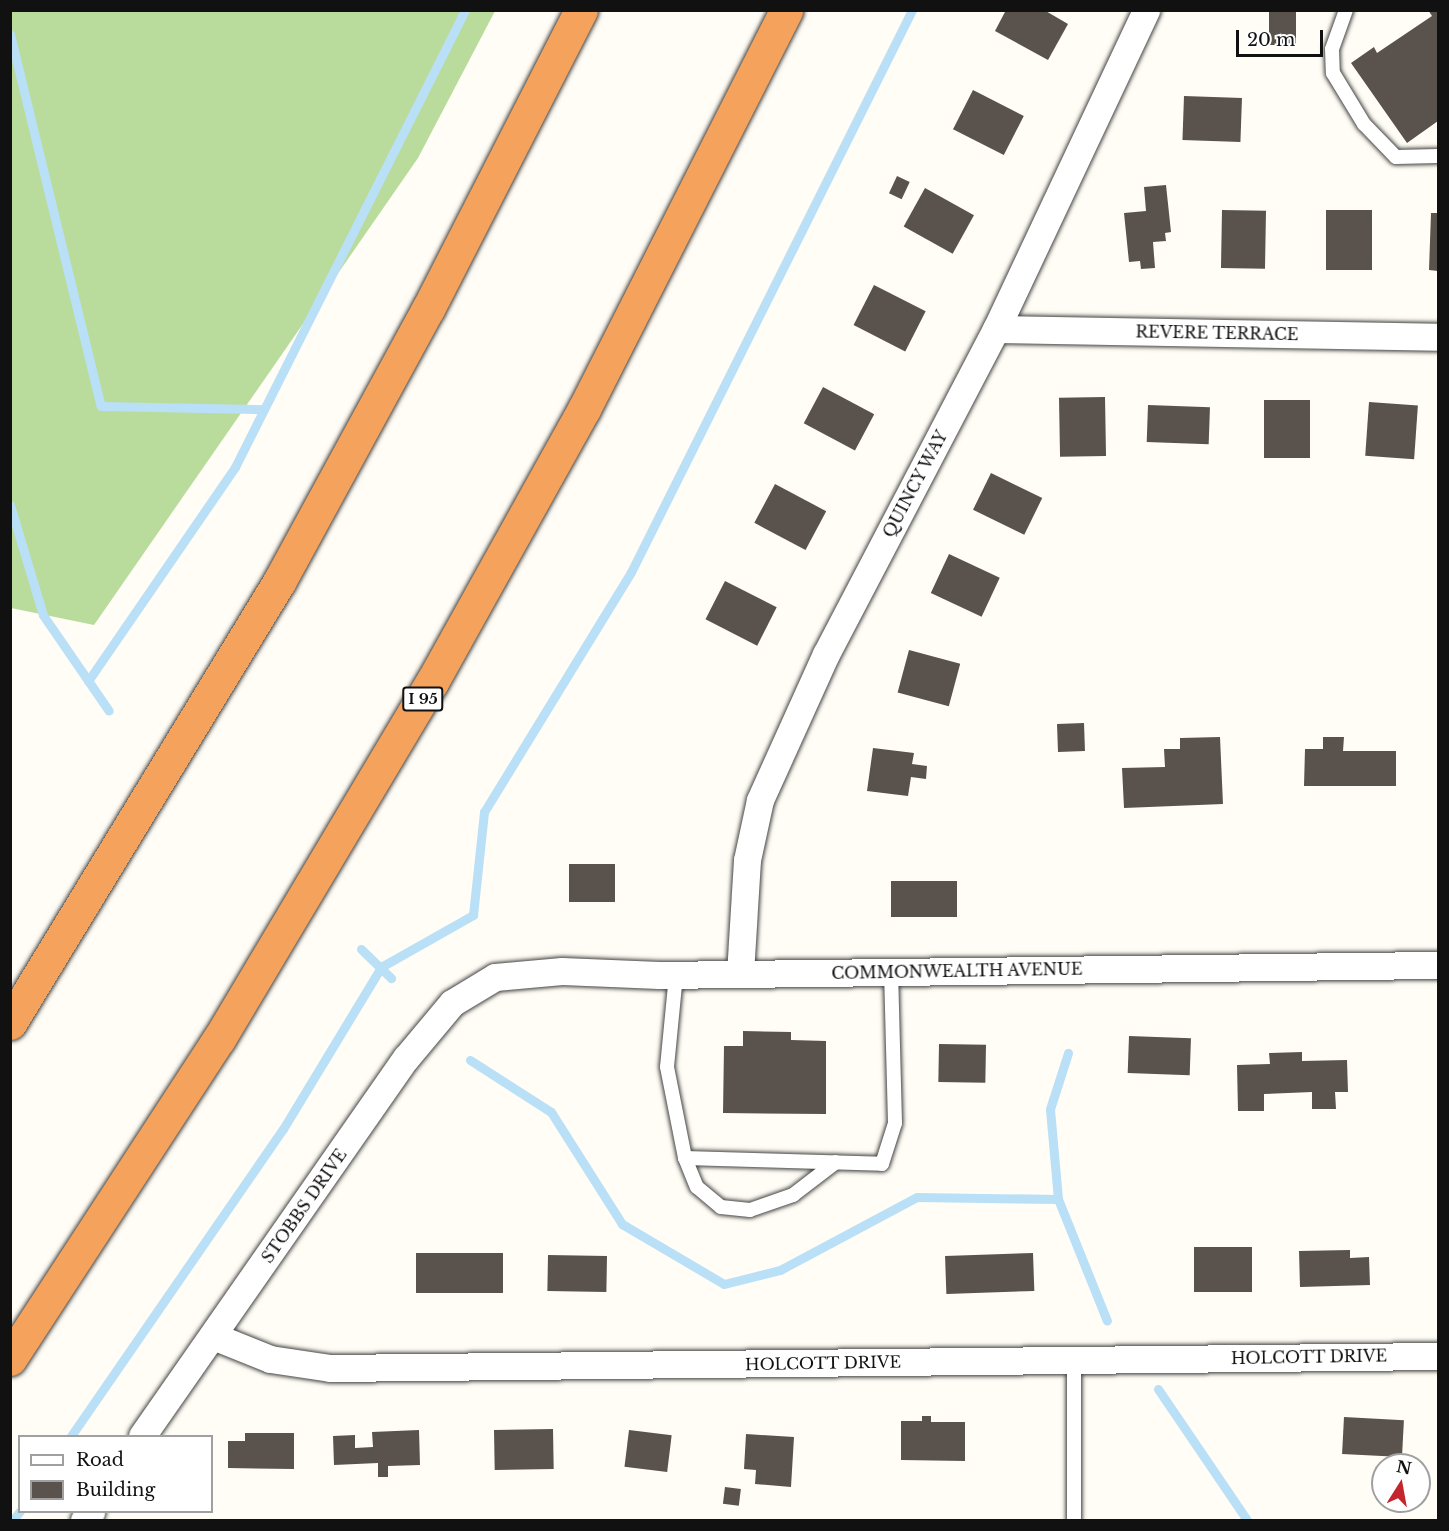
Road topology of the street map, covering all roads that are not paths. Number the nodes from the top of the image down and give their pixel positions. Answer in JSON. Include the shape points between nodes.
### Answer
{"nodes":[{"id":1,"x":581,"y":10,"type":"edge"},
{"id":2,"x":786,"y":10,"type":"edge"},
{"id":3,"x":1146,"y":10,"type":"edge"},
{"id":4,"x":1346,"y":10,"type":"edge"},
{"id":5,"x":1438,"y":156,"type":"edge"},
{"id":6,"x":996,"y":329,"type":"junction"},
{"id":7,"x":1438,"y":337,"type":"edge"},
{"id":8,"x":1438,"y":965,"type":"edge"},
{"id":9,"x":891,"y":972,"type":"junction"},
{"id":10,"x":740,"y":974,"type":"junction"},
{"id":11,"x":676,"y":975,"type":"junction"},
{"id":12,"x":477,"y":985,"type":"joint"},
{"id":13,"x":10,"y":1023,"type":"edge"},
{"id":14,"x":685,"y":1158,"type":"junction"},
{"id":15,"x":836,"y":1162,"type":"junction"},
{"id":16,"x":213,"y":1336,"type":"junction"},
{"id":17,"x":1438,"y":1356,"type":"edge"},
{"id":18,"x":10,"y":1359,"type":"edge"},
{"id":19,"x":1074,"y":1360,"type":"junction"},
{"id":20,"x":143,"y":1435,"type":"edge"},
{"id":21,"x":1074,"y":1521,"type":"edge"}],
"edges":[{"from":1,"to":13,"type":"highway","via":[[428,309],[279,582]]},
{"from":2,"to":18,"type":"highway","number":"I 95","via":[[589,398],[432,682],[219,1039]]},
{"from":3,"to":6,"type":"street","name":"QUINCY WAY"},
{"from":4,"to":5,"type":"lane","via":[[1332,49],[1333,73],[1364,124],[1396,157]]},
{"from":6,"to":7,"type":"street","name":"REVERE TERRACE"},
{"from":6,"to":10,"type":"street","name":"QUINCY WAY","via":[[826,654],[760,800],[747,860]]},
{"from":8,"to":9,"type":"street","name":"COMMONWEALTH AVENUE"},
{"from":9,"to":10,"type":"street","name":"COMMONWEALTH AVENUE"},
{"from":9,"to":15,"type":"lane","via":[[895,1123],[882,1164]]},
{"from":10,"to":11,"type":"street","name":"COMMONWEALTH AVENUE"},
{"from":11,"to":12,"type":"street","name":"COMMONWEALTH AVENUE","via":[[562,971],[495,977]]},
{"from":11,"to":14,"type":"lane","via":[[667,1067]]},
{"from":12,"to":16,"type":"street","name":"STOBBS DRIVE","via":[[452,1003],[406,1058]]},
{"from":14,"to":15,"type":"lane"},
{"from":14,"to":15,"type":"lane","via":[[697,1187],[722,1207],[750,1210],[793,1195]]},
{"from":16,"to":19,"type":"street","name":"HOLCOTT DRIVE","via":[[270,1359],[330,1368]]},
{"from":16,"to":20,"type":"street","name":"STOBBS DRIVE"},
{"from":17,"to":19,"type":"street","name":"HOLCOTT DRIVE"},
{"from":19,"to":21,"type":"lane"}]}
